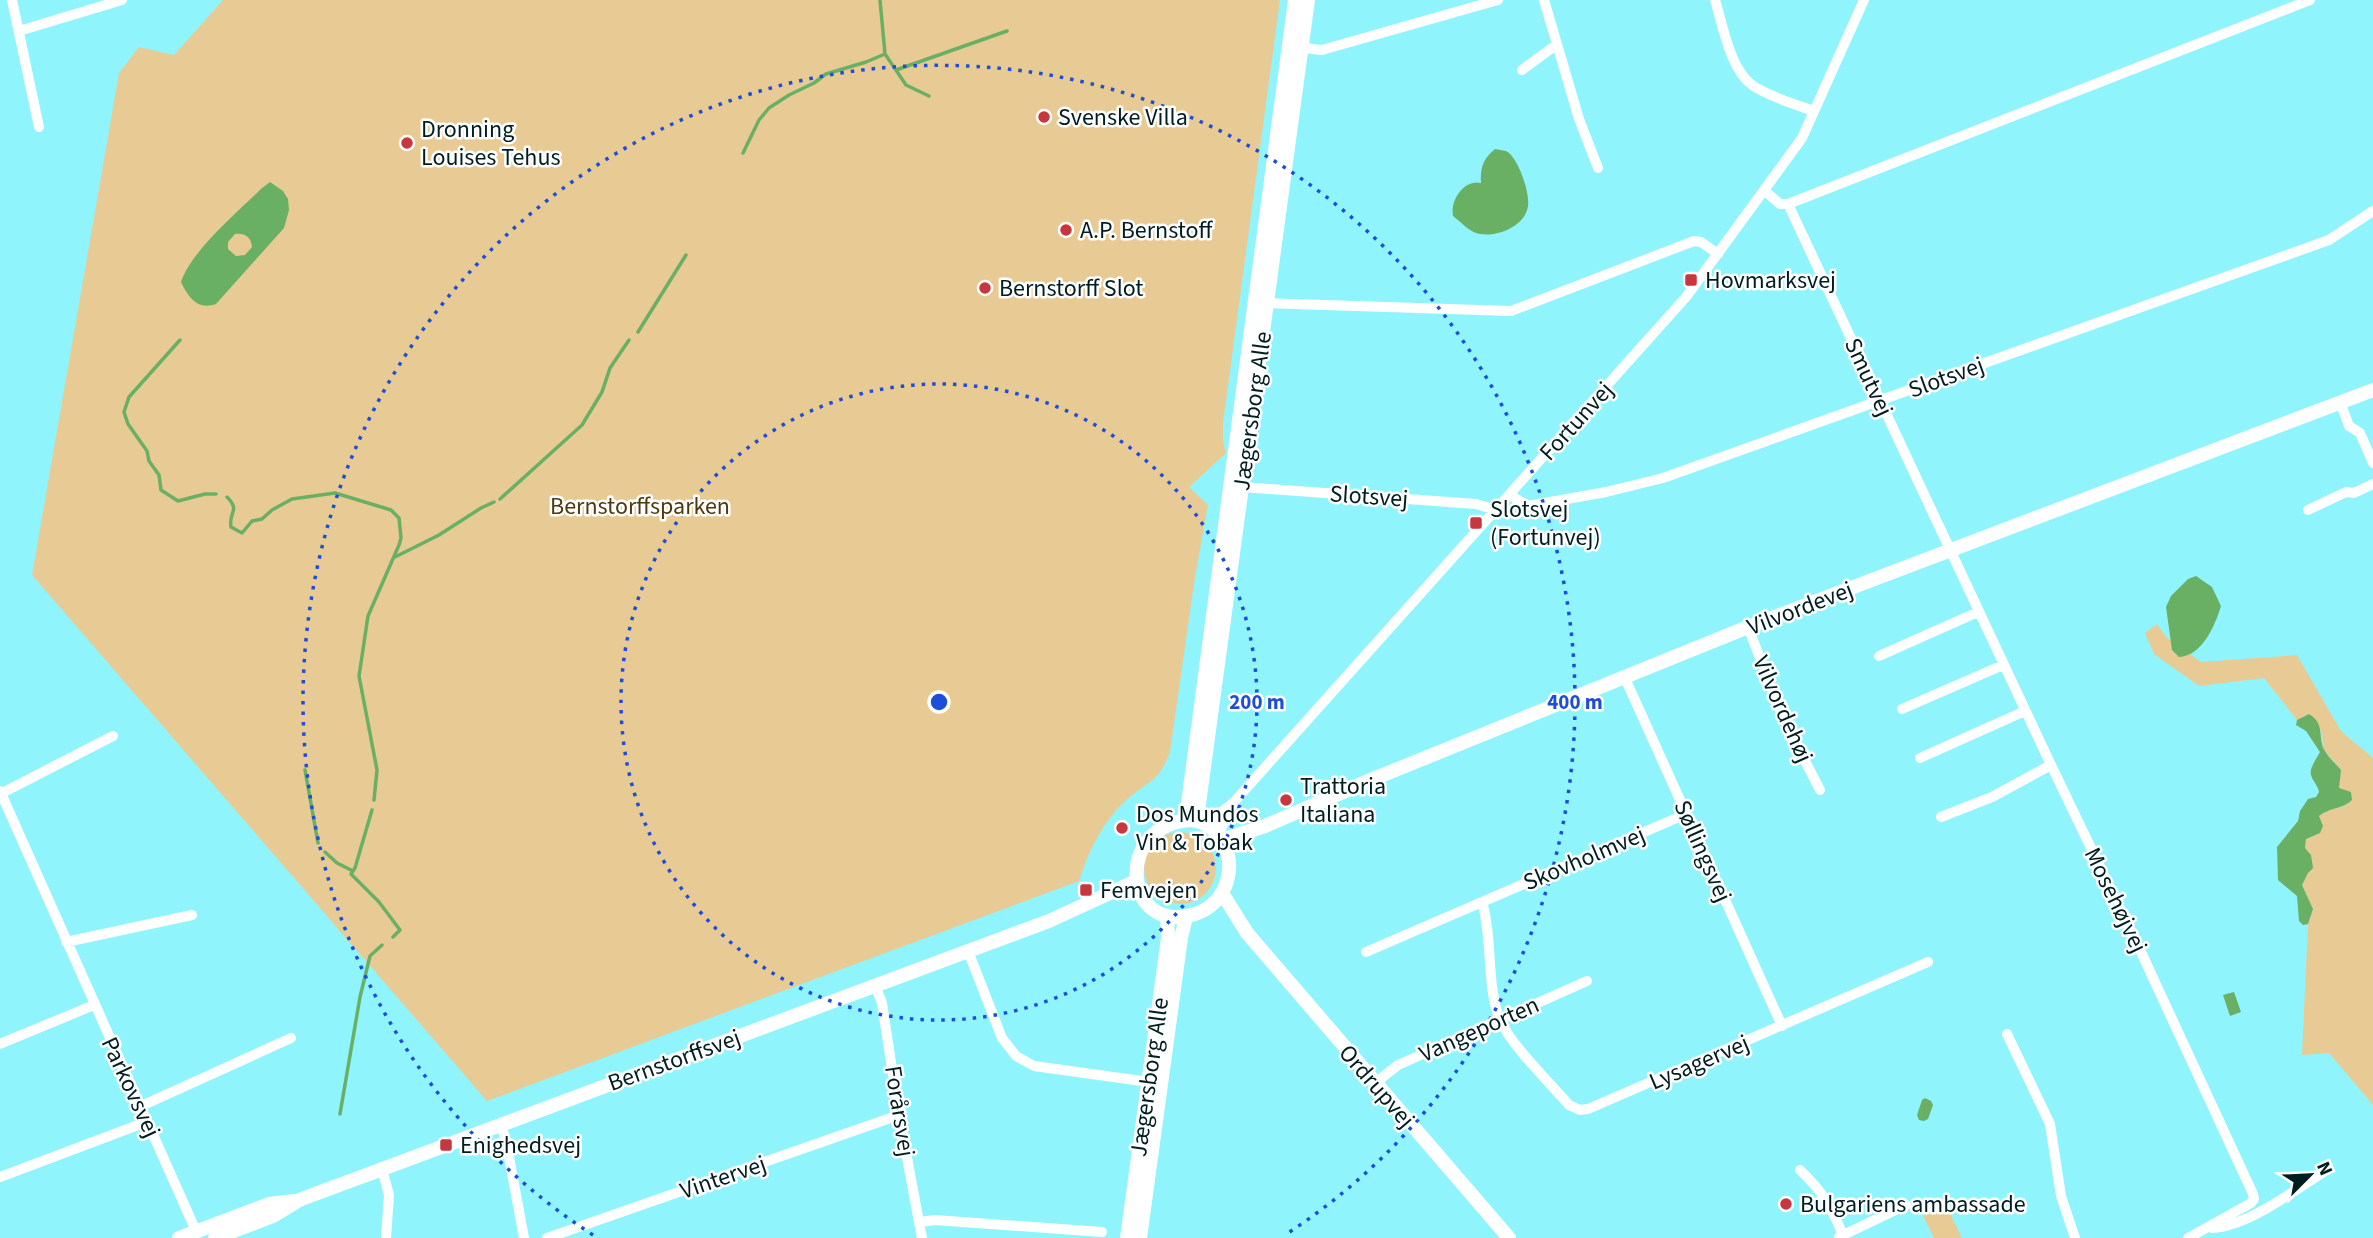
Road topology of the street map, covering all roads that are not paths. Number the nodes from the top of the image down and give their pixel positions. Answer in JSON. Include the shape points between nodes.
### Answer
{"nodes":[{"id":1,"x":12,"y":0,"type":"edge"},
{"id":2,"x":122,"y":0,"type":"edge"},
{"id":3,"x":1295,"y":0,"type":"edge"},
{"id":4,"x":1308,"y":0,"type":"edge"},
{"id":5,"x":1499,"y":0,"type":"edge"},
{"id":6,"x":1544,"y":0,"type":"edge"},
{"id":7,"x":1716,"y":0,"type":"edge"},
{"id":8,"x":1864,"y":0,"type":"edge"},
{"id":9,"x":2310,"y":0,"type":"edge"},
{"id":10,"x":1478,"y":3,"type":"edge"},
{"id":11,"x":19,"y":31,"type":"junction"},
{"id":12,"x":1556,"y":45,"type":"junction"},
{"id":13,"x":1295,"y":47,"type":"junction"},
{"id":14,"x":1522,"y":70,"type":"dead end"},
{"id":15,"x":1813,"y":111,"type":"junction"},
{"id":16,"x":39,"y":127,"type":"dead end"},
{"id":17,"x":1598,"y":168,"type":"dead end"},
{"id":18,"x":1765,"y":191,"type":"junction"},
{"id":19,"x":1788,"y":204,"type":"junction"},
{"id":20,"x":2373,"y":211,"type":"edge"},
{"id":21,"x":1718,"y":254,"type":"junction"},
{"id":22,"x":1260,"y":303,"type":"junction"},
{"id":23,"x":2373,"y":390,"type":"edge"},
{"id":24,"x":1881,"y":400,"type":"junction"},
{"id":25,"x":2340,"y":402,"type":"junction"},
{"id":26,"x":2373,"y":463,"type":"edge"},
{"id":27,"x":2373,"y":484,"type":"edge"},
{"id":28,"x":1241,"y":487,"type":"junction"},
{"id":29,"x":1510,"y":495,"type":"junction"},
{"id":30,"x":1496,"y":510,"type":"junction"},
{"id":31,"x":2308,"y":510,"type":"dead end"},
{"id":32,"x":1950,"y":551,"type":"junction"},
{"id":33,"x":1978,"y":612,"type":"junction"},
{"id":34,"x":1748,"y":627,"type":"junction"},
{"id":35,"x":1878,"y":656,"type":"dead end"},
{"id":36,"x":2004,"y":665,"type":"junction"},
{"id":37,"x":1624,"y":676,"type":"junction"},
{"id":38,"x":1902,"y":709,"type":"dead end"},
{"id":39,"x":2025,"y":711,"type":"junction"},
{"id":40,"x":113,"y":736,"type":"dead end"},
{"id":41,"x":1920,"y":758,"type":"dead end"},
{"id":42,"x":2050,"y":765,"type":"junction"},
{"id":43,"x":1820,"y":790,"type":"dead end"},
{"id":44,"x":0,"y":793,"type":"edge"},
{"id":45,"x":1233,"y":803,"type":"junction"},
{"id":46,"x":1686,"y":814,"type":"junction"},
{"id":47,"x":1941,"y":817,"type":"dead end"},
{"id":48,"x":1183,"y":821,"type":"junction"},
{"id":49,"x":1203,"y":823,"type":"junction"},
{"id":50,"x":1222,"y":842,"type":"junction"},
{"id":51,"x":1136,"y":881,"type":"junction"},
{"id":52,"x":1222,"y":893,"type":"junction"},
{"id":53,"x":1141,"y":895,"type":"junction"},
{"id":54,"x":1482,"y":902,"type":"junction"},
{"id":55,"x":1209,"y":907,"type":"junction"},
{"id":56,"x":192,"y":915,"type":"dead end"},
{"id":57,"x":1167,"y":916,"type":"junction"},
{"id":58,"x":1186,"y":917,"type":"junction"},
{"id":59,"x":1049,"y":921,"type":"junction"},
{"id":60,"x":1247,"y":933,"type":"junction"},
{"id":61,"x":66,"y":942,"type":"junction"},
{"id":62,"x":968,"y":951,"type":"junction"},
{"id":63,"x":1366,"y":952,"type":"dead end"},
{"id":64,"x":1928,"y":962,"type":"dead end"},
{"id":65,"x":1587,"y":981,"type":"dead end"},
{"id":66,"x":876,"y":985,"type":"junction"},
{"id":67,"x":94,"y":1005,"type":"junction"},
{"id":68,"x":1500,"y":1020,"type":"junction"},
{"id":69,"x":1782,"y":1027,"type":"junction"},
{"id":70,"x":2007,"y":1034,"type":"dead end"},
{"id":71,"x":291,"y":1038,"type":"dead end"},
{"id":72,"x":0,"y":1044,"type":"edge"},
{"id":73,"x":1155,"y":1082,"type":"junction"},
{"id":74,"x":1375,"y":1083,"type":"junction"},
{"id":75,"x":139,"y":1107,"type":"junction"},
{"id":76,"x":899,"y":1115,"type":"junction"},
{"id":77,"x":146,"y":1122,"type":"junction"},
{"id":78,"x":501,"y":1125,"type":"junction"},
{"id":79,"x":382,"y":1169,"type":"junction"},
{"id":80,"x":1800,"y":1170,"type":"dead end"},
{"id":81,"x":2322,"y":1173,"type":"dead end"},
{"id":82,"x":0,"y":1177,"type":"edge"},
{"id":83,"x":299,"y":1200,"type":"junction"},
{"id":84,"x":1906,"y":1205,"type":"dead end"},
{"id":85,"x":1081,"y":1218,"type":"dead end"},
{"id":86,"x":920,"y":1222,"type":"junction"},
{"id":87,"x":2206,"y":1228,"type":"junction"},
{"id":88,"x":197,"y":1231,"type":"junction"},
{"id":89,"x":1081,"y":1231,"type":"junction"},
{"id":90,"x":1102,"y":1232,"type":"dead end"},
{"id":91,"x":1840,"y":1237,"type":"edge"},
{"id":92,"x":178,"y":1238,"type":"edge"},
{"id":93,"x":215,"y":1238,"type":"edge"},
{"id":94,"x":386,"y":1238,"type":"edge"},
{"id":95,"x":524,"y":1238,"type":"edge"},
{"id":96,"x":547,"y":1238,"type":"edge"},
{"id":97,"x":922,"y":1238,"type":"edge"},
{"id":98,"x":1127,"y":1238,"type":"edge"},
{"id":99,"x":1140,"y":1238,"type":"edge"},
{"id":100,"x":1508,"y":1238,"type":"edge"},
{"id":101,"x":2075,"y":1238,"type":"edge"},
{"id":102,"x":2188,"y":1238,"type":"edge"}],
"edges":[{"from":1,"to":11,"type":"street"},
{"from":2,"to":11,"type":"street"},
{"from":3,"to":13,"type":"street","name":"Jægersborg Alle"},
{"from":4,"to":13,"type":"street","name":"Jægersborg Alle"},
{"from":5,"to":10,"type":"street"},
{"from":6,"to":12,"type":"street"},
{"from":7,"to":15,"type":"street","via":[[1735,66],[1744,78],[1754,87]]},
{"from":8,"to":15,"type":"street","name":"Fortunvej"},
{"from":9,"to":19,"type":"street"},
{"from":10,"to":13,"type":"street","via":[[1322,50]]},
{"from":11,"to":16,"type":"street"},
{"from":12,"to":14,"type":"street"},
{"from":12,"to":17,"type":"street"},
{"from":13,"to":22,"type":"street","name":"Jægersborg Alle"},
{"from":15,"to":18,"type":"street","name":"Fortunvej","via":[[1801,138]]},
{"from":18,"to":19,"type":"street","via":[[1780,204]]},
{"from":18,"to":21,"type":"street","name":"Fortunvej"},
{"from":19,"to":24,"type":"street","name":"Smutvej"},
{"from":20,"to":24,"type":"street","name":"Slotsvej","via":[[2329,240]]},
{"from":21,"to":22,"type":"street","via":[[1694,241],[1511,311]]},
{"from":21,"to":29,"type":"street","name":"Fortunvej","via":[[1686,297]]},
{"from":22,"to":28,"type":"street","name":"Jægersborg Alle"},
{"from":22,"to":48,"type":"street","name":"Jægersborg Alle"},
{"from":23,"to":25,"type":"street","name":"Vilvordevej"},
{"from":24,"to":29,"type":"street","name":"Slotsvej","via":[[1663,478],[1528,506]]},
{"from":24,"to":32,"type":"street","name":"Smutvej"},
{"from":25,"to":26,"type":"street","via":[[2349,426],[2360,433]]},
{"from":25,"to":32,"type":"street","name":"Vilvordevej"},
{"from":27,"to":31,"type":"street"},
{"from":28,"to":30,"type":"street","name":"Slotsvej","via":[[1476,504]]},
{"from":28,"to":49,"type":"street","name":"Jægersborg Alle","via":[[1199,804]]},
{"from":29,"to":30,"type":"street","name":"Fortunvej"},
{"from":30,"to":45,"type":"street","name":"Fortunvej"},
{"from":32,"to":33,"type":"street","name":"Mosehøjvej"},
{"from":32,"to":34,"type":"street","name":"Vilvordevej"},
{"from":33,"to":35,"type":"street"},
{"from":33,"to":36,"type":"street","name":"Mosehøjvej"},
{"from":34,"to":37,"type":"street","name":"Vilvordevej"},
{"from":34,"to":43,"type":"street","name":"Vilvordehøj","via":[[1783,718]]},
{"from":36,"to":38,"type":"street"},
{"from":36,"to":39,"type":"street","name":"Mosehøjvej"},
{"from":37,"to":46,"type":"street","name":"Søllingsvej"},
{"from":37,"to":50,"type":"street","name":"Vilvordevej"},
{"from":39,"to":41,"type":"street"},
{"from":39,"to":42,"type":"street","name":"Mosehøjvej"},
{"from":40,"to":44,"type":"street"},
{"from":42,"to":47,"type":"street","via":[[1993,797]]},
{"from":42,"to":87,"type":"street","name":"Mosehøjvej","via":[[2253,1194],[2251,1203]]},
{"from":44,"to":61,"type":"street","name":"Parkovsvej"},
{"from":45,"to":49,"type":"street","name":"Fortunvej"},
{"from":45,"to":50,"type":"street","name":"Fortunvej"},
{"from":46,"to":54,"type":"street","name":"Skovholmvej"},
{"from":46,"to":69,"type":"street","name":"Søllingsvej"},
{"from":48,"to":49,"type":"street"},
{"from":48,"to":51,"type":"street","via":[[1161,828],[1147,840],[1137,861]]},
{"from":49,"to":50,"type":"street"},
{"from":50,"to":52,"type":"street","via":[[1229,872]]},
{"from":51,"to":53,"type":"street"},
{"from":51,"to":59,"type":"street","name":"Bernstorffsvej"},
{"from":52,"to":55,"type":"street"},
{"from":52,"to":60,"type":"street","name":"Ordrupvej"},
{"from":53,"to":57,"type":"street","via":[[1153,910]]},
{"from":53,"to":59,"type":"street","name":"Bernstorffsvej"},
{"from":54,"to":63,"type":"street","name":"Skovholmvej"},
{"from":54,"to":68,"type":"street"},
{"from":55,"to":58,"type":"street"},
{"from":55,"to":60,"type":"street","name":"Ordrupvej"},
{"from":56,"to":61,"type":"street"},
{"from":57,"to":58,"type":"street"},
{"from":57,"to":73,"type":"street","name":"Jægersborg Alle"},
{"from":58,"to":73,"type":"street","name":"Jægersborg Alle"},
{"from":59,"to":62,"type":"street","name":"Bernstorffsvej"},
{"from":60,"to":74,"type":"street","name":"Ordrupvej"},
{"from":61,"to":67,"type":"street","name":"Parkovsvej"},
{"from":62,"to":66,"type":"street","name":"Bernstorffsvej"},
{"from":62,"to":73,"type":"street","via":[[1002,1038],[1016,1056],[1034,1066]]},
{"from":64,"to":69,"type":"street","name":"Lysagervej"},
{"from":65,"to":68,"type":"street","name":"Vangeporten"},
{"from":66,"to":76,"type":"street","name":"Forårsvej"},
{"from":66,"to":78,"type":"street","name":"Bernstorffsvej"},
{"from":67,"to":72,"type":"street"},
{"from":67,"to":75,"type":"street","name":"Parkovsvej"},
{"from":68,"to":69,"type":"street","name":"Lysagervej","via":[[1569,1105],[1580,1110]]},
{"from":68,"to":74,"type":"street","name":"Vangeporten","via":[[1398,1065]]},
{"from":70,"to":101,"type":"street","via":[[2050,1124],[2062,1196]]},
{"from":71,"to":75,"type":"street"},
{"from":73,"to":98,"type":"street","name":"Jægersborg Alle"},
{"from":73,"to":99,"type":"street","name":"Jægersborg Alle"},
{"from":74,"to":100,"type":"street","name":"Ordrupvej"},
{"from":75,"to":77,"type":"street","name":"Parkovsvej"},
{"from":76,"to":86,"type":"street","name":"Forårsvej"},
{"from":76,"to":96,"type":"street","name":"Vintervej"},
{"from":77,"to":82,"type":"street"},
{"from":77,"to":88,"type":"street","name":"Parkovsvej"},
{"from":78,"to":79,"type":"street","name":"Bernstorffsvej"},
{"from":78,"to":95,"type":"street"},
{"from":79,"to":83,"type":"street","name":"Bernstorffsvej"},
{"from":79,"to":94,"type":"street","via":[[390,1195]]},
{"from":80,"to":91,"type":"street","via":[[1828,1201]]},
{"from":81,"to":87,"type":"street","name":"Mosehøjvej","via":[[2232,1224]]},
{"from":83,"to":88,"type":"street","name":"Bernstorffsvej","via":[[270,1204]]},
{"from":83,"to":93,"type":"street","name":"Bernstorffsvej","via":[[273,1216]]},
{"from":84,"to":91,"type":"street"},
{"from":85,"to":89,"type":"street"},
{"from":86,"to":89,"type":"street"},
{"from":86,"to":97,"type":"street","name":"Forårsvej"},
{"from":87,"to":102,"type":"street","name":"Mosehøjvej"},
{"from":88,"to":92,"type":"street","name":"Bernstorffsvej"},
{"from":89,"to":90,"type":"street"}]}
